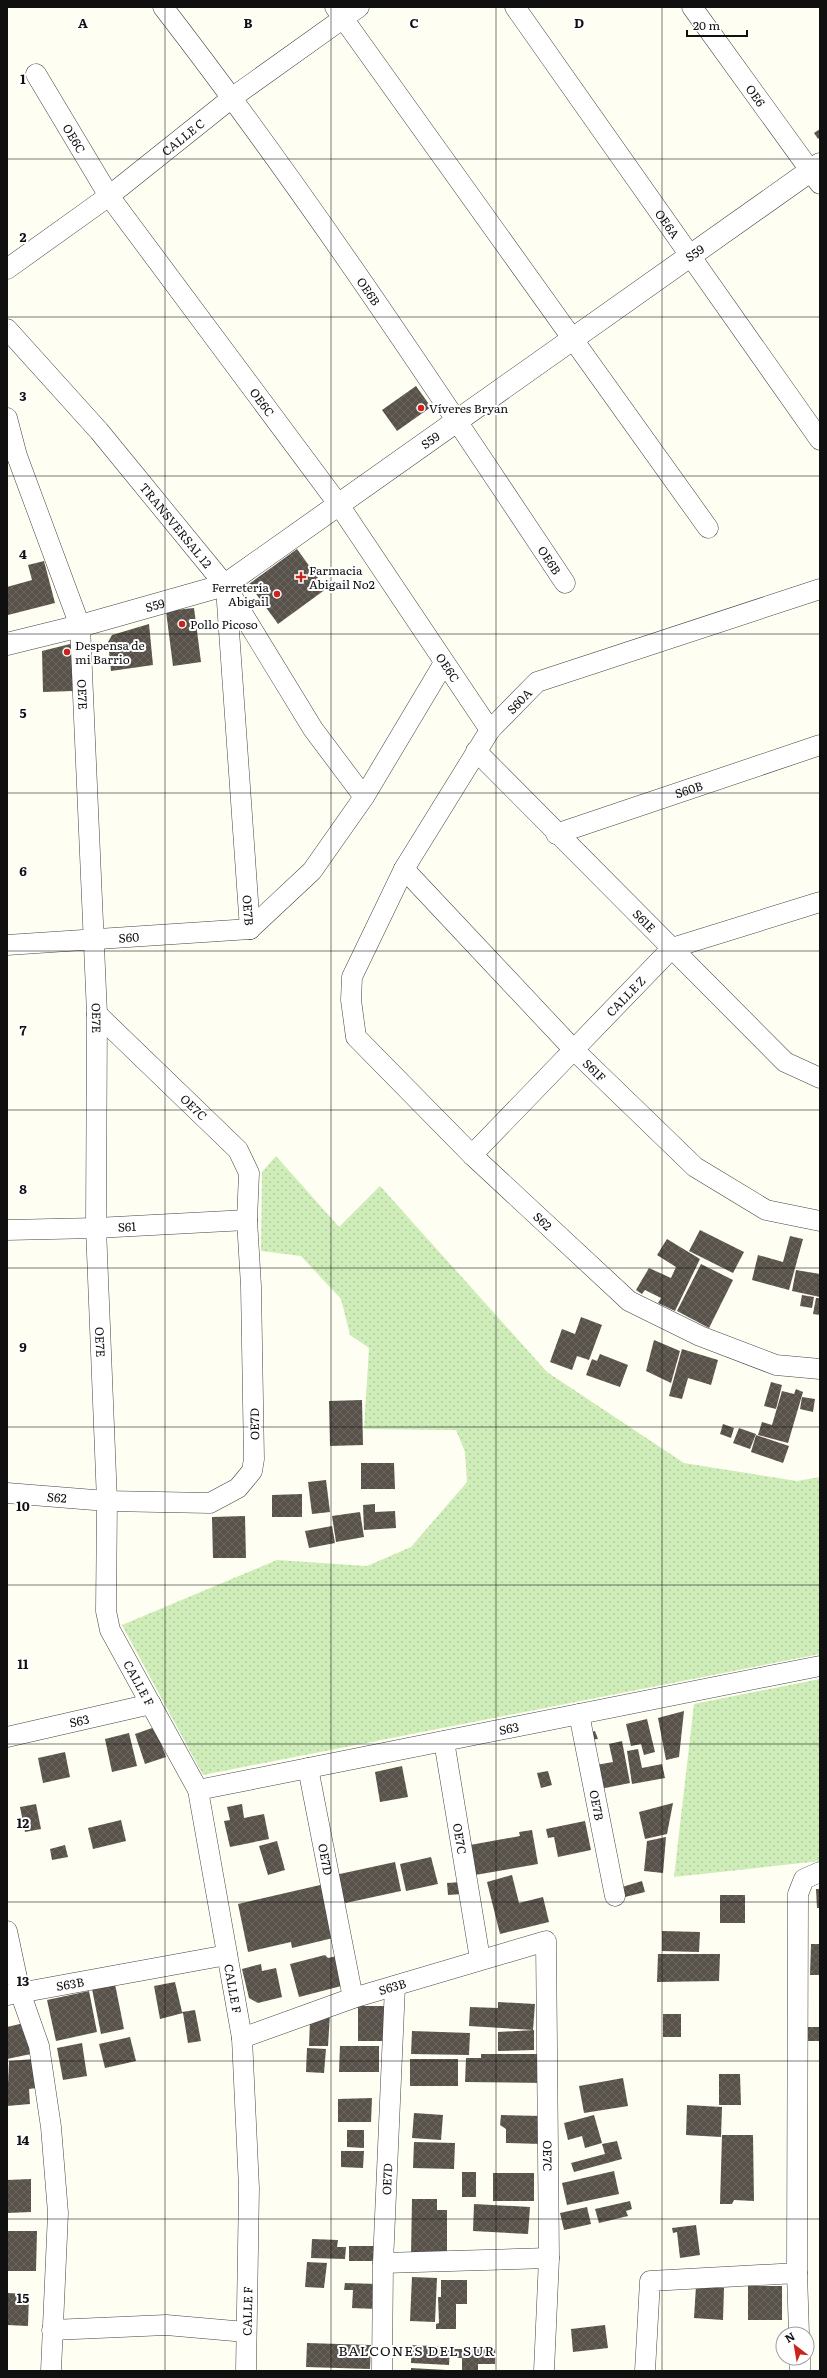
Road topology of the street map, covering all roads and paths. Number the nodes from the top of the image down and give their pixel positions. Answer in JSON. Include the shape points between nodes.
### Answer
{"nodes":[{"id":1,"x":164,"y":7,"type":"edge"},
{"id":2,"x":359,"y":7,"type":"edge"},
{"id":3,"x":515,"y":7,"type":"edge"},
{"id":4,"x":692,"y":7,"type":"edge"},
{"id":5,"x":339,"y":13,"type":"edge"},
{"id":6,"x":36,"y":74,"type":"dead end"},
{"id":7,"x":233,"y":97,"type":"junction"},
{"id":8,"x":817,"y":173,"type":"edge"},
{"id":9,"x":109,"y":196,"type":"junction"},
{"id":10,"x":691,"y":255,"type":"junction"},
{"id":11,"x":7,"y":268,"type":"edge"},
{"id":12,"x":7,"y":328,"type":"edge"},
{"id":13,"x":573,"y":338,"type":"junction"},
{"id":14,"x":7,"y":418,"type":"edge"},
{"id":15,"x":456,"y":420,"type":"junction"},
{"id":16,"x":820,"y":440,"type":"edge"},
{"id":17,"x":339,"y":505,"type":"junction"},
{"id":18,"x":708,"y":528,"type":"dead end"},
{"id":19,"x":565,"y":583,"type":"dead end"},
{"id":20,"x":225,"y":585,"type":"junction"},
{"id":21,"x":820,"y":589,"type":"edge"},
{"id":22,"x":80,"y":626,"type":"junction"},
{"id":23,"x":7,"y":644,"type":"edge"},
{"id":24,"x":444,"y":662,"type":"junction"},
{"id":25,"x":490,"y":730,"type":"junction"},
{"id":26,"x":820,"y":745,"type":"edge"},
{"id":27,"x":476,"y":751,"type":"junction"},
{"id":28,"x":364,"y":797,"type":"junction"},
{"id":29,"x":556,"y":834,"type":"junction"},
{"id":30,"x":404,"y":869,"type":"junction"},
{"id":31,"x":820,"y":902,"type":"edge"},
{"id":32,"x":250,"y":929,"type":"junction"},
{"id":33,"x":94,"y":941,"type":"junction"},
{"id":34,"x":7,"y":945,"type":"edge"},
{"id":35,"x":672,"y":948,"type":"junction"},
{"id":36,"x":352,"y":977,"type":"joint"},
{"id":37,"x":97,"y":1014,"type":"junction"},
{"id":38,"x":575,"y":1051,"type":"junction"},
{"id":39,"x":820,"y":1078,"type":"edge"},
{"id":40,"x":472,"y":1156,"type":"junction"},
{"id":41,"x":247,"y":1220,"type":"junction"},
{"id":42,"x":820,"y":1221,"type":"edge"},
{"id":43,"x":96,"y":1228,"type":"junction"},
{"id":44,"x":7,"y":1230,"type":"edge"},
{"id":45,"x":820,"y":1369,"type":"edge"},
{"id":46,"x":7,"y":1493,"type":"edge"},
{"id":47,"x":107,"y":1501,"type":"junction"},
{"id":48,"x":110,"y":1630,"type":"joint"},
{"id":49,"x":820,"y":1666,"type":"edge"},
{"id":50,"x":151,"y":1704,"type":"junction"},
{"id":51,"x":579,"y":1714,"type":"junction"},
{"id":52,"x":7,"y":1737,"type":"edge"},
{"id":53,"x":444,"y":1741,"type":"junction"},
{"id":54,"x":308,"y":1768,"type":"junction"},
{"id":55,"x":198,"y":1790,"type":"junction"},
{"id":56,"x":820,"y":1872,"type":"edge"},
{"id":57,"x":615,"y":1896,"type":"dead end"},
{"id":58,"x":7,"y":1931,"type":"edge"},
{"id":59,"x":546,"y":1941,"type":"joint"},
{"id":60,"x":227,"y":1955,"type":"junction"},
{"id":61,"x":480,"y":1959,"type":"junction"},
{"id":62,"x":395,"y":1986,"type":"junction"},
{"id":63,"x":14,"y":1993,"type":"edge"},
{"id":64,"x":354,"y":1998,"type":"junction"},
{"id":65,"x":242,"y":2038,"type":"junction"},
{"id":66,"x":549,"y":2258,"type":"junction"},
{"id":67,"x":383,"y":2262,"type":"junction"},
{"id":68,"x":797,"y":2272,"type":"junction"},
{"id":69,"x":799,"y":2326,"type":"edge"},
{"id":70,"x":52,"y":2330,"type":"junction"},
{"id":71,"x":246,"y":2332,"type":"junction"},
{"id":72,"x":51,"y":2371,"type":"edge"},
{"id":73,"x":246,"y":2371,"type":"edge"},
{"id":74,"x":382,"y":2371,"type":"edge"},
{"id":75,"x":544,"y":2371,"type":"edge"},
{"id":76,"x":645,"y":2371,"type":"edge"}],
"edges":[{"from":1,"to":7,"type":"street","name":"OE6B"},
{"from":2,"to":5,"type":"street","name":"CALLE C"},
{"from":3,"to":10,"type":"street","name":"OE6A"},
{"from":4,"to":8,"type":"street","name":"OE6"},
{"from":5,"to":7,"type":"street","name":"CALLE C"},
{"from":5,"to":13,"type":"street"},
{"from":6,"to":9,"type":"street","name":"OE6C"},
{"from":7,"to":9,"type":"street","name":"CALLE C"},
{"from":7,"to":15,"type":"street","name":"OE6B"},
{"from":8,"to":10,"type":"street","name":"S59"},
{"from":9,"to":11,"type":"street","name":"CALLE C"},
{"from":9,"to":17,"type":"street","name":"OE6C"},
{"from":10,"to":13,"type":"street","name":"S59"},
{"from":10,"to":16,"type":"street","name":"OE6A"},
{"from":12,"to":20,"type":"street","name":"TRANSVERSAL 12","via":[[99,431]]},
{"from":13,"to":15,"type":"street","name":"S59"},
{"from":13,"to":18,"type":"street"},
{"from":14,"to":22,"type":"street","name":"OE7E","via":[[17,456]]},
{"from":15,"to":17,"type":"street","name":"S59"},
{"from":15,"to":19,"type":"street","name":"OE6B"},
{"from":17,"to":20,"type":"street","name":"S59"},
{"from":17,"to":24,"type":"street","name":"OE6C"},
{"from":20,"to":22,"type":"street","name":"S59"},
{"from":20,"to":28,"type":"street","name":"TRANSVERSAL 12","via":[[313,729]]},
{"from":20,"to":32,"type":"street","name":"OE7B"},
{"from":21,"to":25,"type":"street","name":"S60A","via":[[536,682]]},
{"from":22,"to":23,"type":"street","name":"S59"},
{"from":22,"to":33,"type":"street","name":"OE7E"},
{"from":24,"to":25,"type":"street","name":"OE6C"},
{"from":24,"to":28,"type":"street","name":"OE7B"},
{"from":25,"to":27,"type":"street","name":"S60A"},
{"from":26,"to":29,"type":"street","name":"S60B"},
{"from":27,"to":29,"type":"street","name":"S61E"},
{"from":27,"to":30,"type":"street","name":"S60A"},
{"from":28,"to":32,"type":"street","name":"OE7B","via":[[312,871]]},
{"from":29,"to":35,"type":"street","name":"S61E"},
{"from":30,"to":36,"type":"street","name":"S60A"},
{"from":30,"to":38,"type":"street","name":"S61F"},
{"from":31,"to":35,"type":"street","name":"CALLE Z"},
{"from":32,"to":33,"type":"street","name":"S60"},
{"from":33,"to":34,"type":"street","name":"S60"},
{"from":33,"to":37,"type":"street","name":"OE7E"},
{"from":35,"to":38,"type":"street","name":"CALLE Z"},
{"from":35,"to":39,"type":"street","name":"S61E","via":[[785,1062]]},
{"from":36,"to":40,"type":"street","name":"S62","via":[[351,1000],[356,1037]]},
{"from":37,"to":41,"type":"street","name":"OE7C","via":[[238,1150],[249,1173]]},
{"from":37,"to":43,"type":"street","name":"OE7E"},
{"from":38,"to":40,"type":"street","name":"CALLE Z"},
{"from":38,"to":42,"type":"street","name":"S61F","via":[[696,1167],[766,1210]]},
{"from":40,"to":45,"type":"street","name":"S62","via":[[629,1302],[700,1336],[776,1365]]},
{"from":41,"to":43,"type":"street","name":"S61"},
{"from":41,"to":47,"type":"street","name":"OE7D","via":[[255,1454],[252,1471],[238,1488],[210,1503]]},
{"from":43,"to":44,"type":"street","name":"S61"},
{"from":43,"to":47,"type":"street","name":"OE7E"},
{"from":46,"to":47,"type":"street","name":"S62"},
{"from":47,"to":48,"type":"street","name":"OE7E","via":[[106,1611]]},
{"from":48,"to":50,"type":"street","name":"CALLE F"},
{"from":49,"to":51,"type":"street","name":"S63"},
{"from":50,"to":52,"type":"street","name":"S63"},
{"from":50,"to":55,"type":"street","name":"CALLE F"},
{"from":51,"to":53,"type":"street","name":"S63"},
{"from":51,"to":57,"type":"street","name":"OE7B"},
{"from":53,"to":54,"type":"street","name":"S63"},
{"from":53,"to":61,"type":"street","name":"OE7C"},
{"from":54,"to":55,"type":"street","name":"S63"},
{"from":54,"to":64,"type":"street","name":"OE7D"},
{"from":55,"to":60,"type":"street","name":"CALLE F"},
{"from":56,"to":68,"type":"street","via":[[804,1879],[798,1894]]},
{"from":58,"to":63,"type":"street"},
{"from":59,"to":61,"type":"street","name":"S63B"},
{"from":59,"to":66,"type":"street","name":"OE7C"},
{"from":60,"to":63,"type":"street","name":"S63B"},
{"from":60,"to":65,"type":"street","name":"CALLE F"},
{"from":61,"to":62,"type":"street","name":"S63B"},
{"from":62,"to":64,"type":"street","name":"S63B"},
{"from":62,"to":67,"type":"street","name":"OE7D"},
{"from":63,"to":70,"type":"street","via":[[39,2046],[51,2135],[58,2213]]},
{"from":64,"to":65,"type":"street","name":"S63B"},
{"from":65,"to":71,"type":"street","name":"CALLE F","via":[[249,2188]]},
{"from":66,"to":67,"type":"street"},
{"from":66,"to":75,"type":"street","name":"OE7C"},
{"from":67,"to":74,"type":"street","name":"OE7D"},
{"from":68,"to":69,"type":"street"},
{"from":68,"to":76,"type":"street","via":[[650,2282]]},
{"from":70,"to":71,"type":"street","via":[[166,2324]]},
{"from":70,"to":72,"type":"street"},
{"from":71,"to":73,"type":"street","name":"CALLE F"}]}
